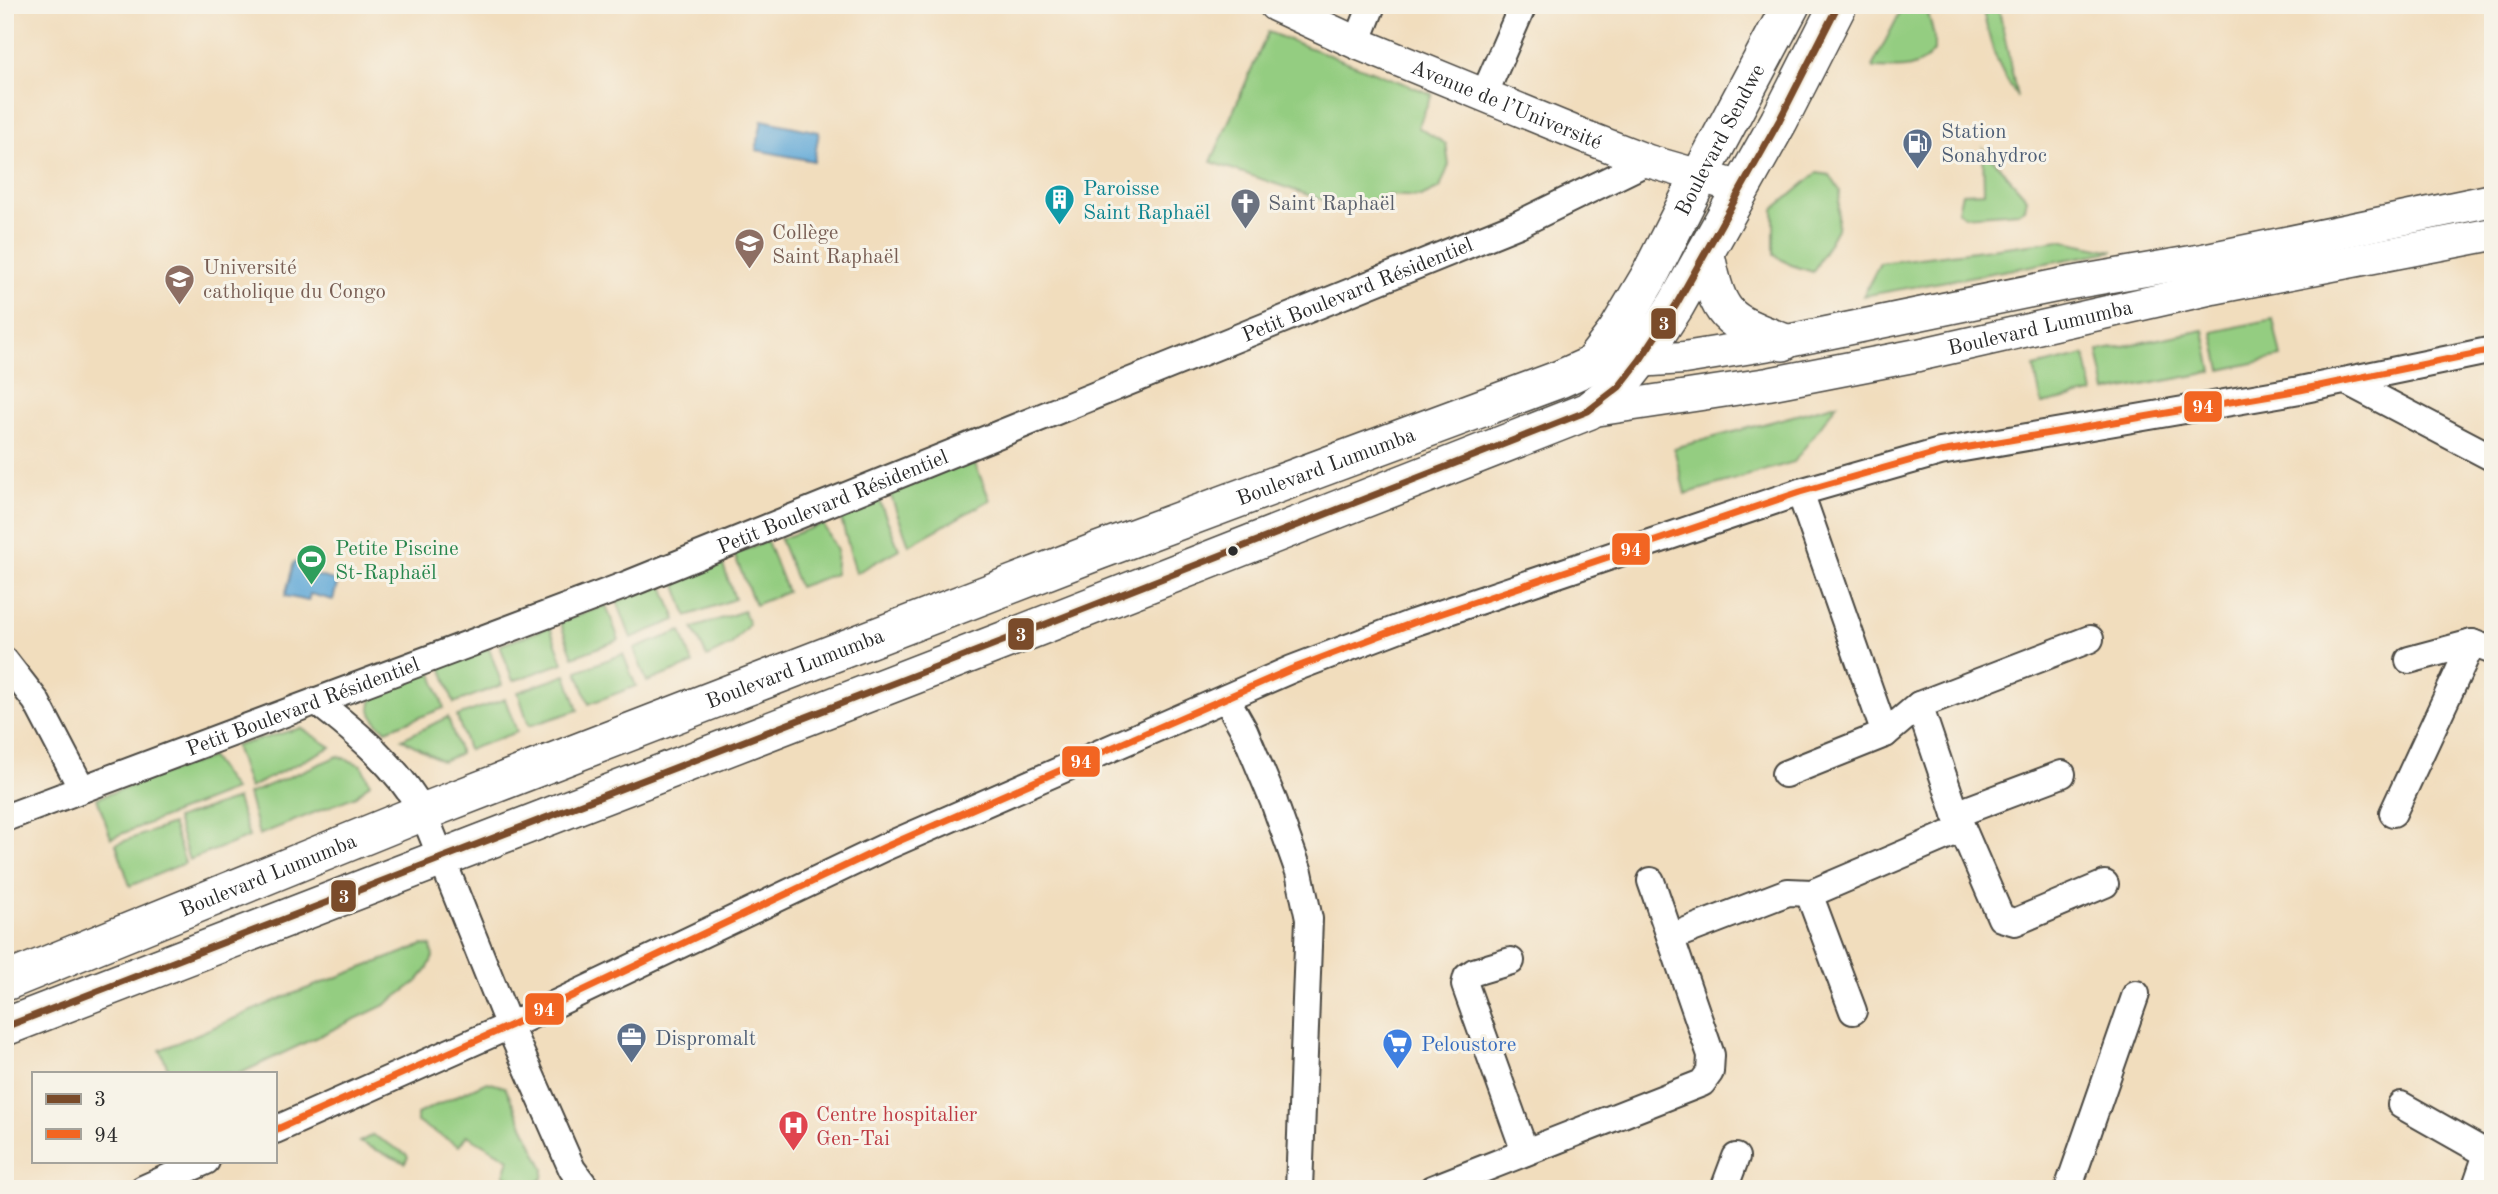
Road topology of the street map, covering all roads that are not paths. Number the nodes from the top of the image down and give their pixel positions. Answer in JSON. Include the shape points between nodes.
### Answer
{"nodes":[{"id":1,"x":1275,"y":5,"type":"edge"},
{"id":2,"x":1372,"y":5,"type":"edge"},
{"id":3,"x":1523,"y":5,"type":"edge"},
{"id":4,"x":1791,"y":5,"type":"edge"},
{"id":5,"x":1839,"y":5,"type":"edge"},
{"id":6,"x":1356,"y":43,"type":"junction"},
{"id":7,"x":1484,"y":95,"type":"junction"},
{"id":8,"x":1648,"y":161,"type":"junction"},
{"id":9,"x":1700,"y":176,"type":"junction"},
{"id":10,"x":1742,"y":188,"type":"junction"},
{"id":11,"x":2493,"y":200,"type":"edge"},
{"id":12,"x":2493,"y":234,"type":"edge"},
{"id":13,"x":1706,"y":255,"type":"junction"},
{"id":14,"x":1649,"y":276,"type":"joint"},
{"id":15,"x":1783,"y":342,"type":"junction"},
{"id":16,"x":2493,"y":350,"type":"edge"},
{"id":17,"x":1640,"y":360,"type":"junction"},
{"id":18,"x":1591,"y":365,"type":"junction"},
{"id":19,"x":2346,"y":381,"type":"junction"},
{"id":20,"x":1588,"y":411,"type":"junction"},
{"id":21,"x":2493,"y":458,"type":"edge"},
{"id":22,"x":1800,"y":492,"type":"junction"},
{"id":23,"x":2090,"y":639,"type":"dead end"},
{"id":24,"x":2482,"y":647,"type":"edge"},
{"id":25,"x":2409,"y":660,"type":"dead end"},
{"id":26,"x":5,"y":661,"type":"edge"},
{"id":27,"x":1226,"y":698,"type":"junction"},
{"id":28,"x":316,"y":701,"type":"junction"},
{"id":29,"x":1919,"y":705,"type":"junction"},
{"id":30,"x":1885,"y":734,"type":"junction"},
{"id":31,"x":1785,"y":774,"type":"dead end"},
{"id":32,"x":2062,"y":774,"type":"dead end"},
{"id":33,"x":82,"y":789,"type":"junction"},
{"id":34,"x":423,"y":812,"type":"junction"},
{"id":35,"x":2393,"y":813,"type":"dead end"},
{"id":36,"x":5,"y":818,"type":"edge"},
{"id":37,"x":1959,"y":822,"type":"junction"},
{"id":38,"x":442,"y":858,"type":"junction"},
{"id":39,"x":1651,"y":881,"type":"dead end"},
{"id":40,"x":2105,"y":884,"type":"dead end"},
{"id":41,"x":1812,"y":893,"type":"junction"},
{"id":42,"x":1671,"y":937,"type":"junction"},
{"id":43,"x":1511,"y":961,"type":"dead end"},
{"id":44,"x":5,"y":982,"type":"edge"},
{"id":45,"x":2136,"y":994,"type":"dead end"},
{"id":46,"x":1853,"y":1012,"type":"dead end"},
{"id":47,"x":509,"y":1026,"type":"junction"},
{"id":48,"x":5,"y":1027,"type":"edge"},
{"id":49,"x":2401,"y":1105,"type":"dead end"},
{"id":50,"x":276,"y":1130,"type":"edge"},
{"id":51,"x":1525,"y":1152,"type":"junction"},
{"id":52,"x":2490,"y":1156,"type":"edge"},
{"id":53,"x":1736,"y":1157,"type":"dead end"},
{"id":54,"x":204,"y":1162,"type":"edge"},
{"id":55,"x":143,"y":1189,"type":"edge"},
{"id":56,"x":587,"y":1189,"type":"edge"},
{"id":57,"x":1299,"y":1189,"type":"edge"},
{"id":58,"x":1432,"y":1189,"type":"edge"},
{"id":59,"x":1724,"y":1189,"type":"edge"},
{"id":60,"x":2068,"y":1189,"type":"edge"},
{"id":61,"x":2475,"y":1189,"type":"edge"}],
"edges":[{"from":1,"to":6,"type":"main road","name":"Avenue de l’Université"},
{"from":2,"to":6,"type":"street"},
{"from":3,"to":7,"type":"street"},
{"from":4,"to":9,"type":"highway","name":"Boulevard Sendwe"},
{"from":5,"to":10,"type":"highway","name":"Boulevard Sendwe"},
{"from":6,"to":7,"type":"main road","name":"Avenue de l’Université"},
{"from":7,"to":8,"type":"main road","name":"Avenue de l’Université"},
{"from":8,"to":9,"type":"main road","name":"Avenue de l’Université"},
{"from":8,"to":28,"type":"street","name":"Petit Boulevard Résidentiel","via":[[1520,224],[626,585]]},
{"from":9,"to":10,"type":"main road","name":"Avenue de l’Université"},
{"from":9,"to":14,"type":"highway","name":"Boulevard Sendwe"},
{"from":10,"to":13,"type":"highway","name":"Boulevard Sendwe"},
{"from":11,"to":15,"type":"main road","name":"Boulevard Lumumba"},
{"from":12,"to":20,"type":"main road","name":"Boulevard Lumumba","via":[[2213,288],[1918,355]]},
{"from":13,"to":15,"type":"highway","via":[[1713,289],[1726,313],[1743,327]]},
{"from":13,"to":17,"type":"highway","name":"Boulevard Sendwe"},
{"from":14,"to":18,"type":"highway","name":"Boulevard Lumumba"},
{"from":15,"to":17,"type":"main road","name":"Boulevard Lumumba","via":[[1684,358]]},
{"from":16,"to":19,"type":"street"},
{"from":17,"to":18,"type":"main road","name":"Boulevard Lumumba"},
{"from":17,"to":20,"type":"highway","name":"Boulevard Lumumba","via":[[1619,387]]},
{"from":18,"to":34,"type":"highway","name":"Boulevard Lumumba"},
{"from":19,"to":21,"type":"street"},
{"from":19,"to":22,"type":"street","via":[[1940,452]]},
{"from":20,"to":38,"type":"highway","name":"Boulevard Lumumba"},
{"from":22,"to":27,"type":"street","via":[[1413,623]]},
{"from":22,"to":30,"type":"street"},
{"from":23,"to":29,"type":"street"},
{"from":24,"to":25,"type":"street"},
{"from":24,"to":35,"type":"street"},
{"from":26,"to":33,"type":"street","via":[[36,701]]},
{"from":27,"to":47,"type":"street","via":[[885,847]]},
{"from":27,"to":57,"type":"street","via":[[1275,802],[1299,872],[1309,919]]},
{"from":28,"to":33,"type":"street","name":"Petit Boulevard Résidentiel"},
{"from":28,"to":34,"type":"street","via":[[396,772]]},
{"from":29,"to":30,"type":"street"},
{"from":29,"to":37,"type":"street"},
{"from":30,"to":31,"type":"street"},
{"from":32,"to":37,"type":"street"},
{"from":33,"to":36,"type":"street","name":"Petit Boulevard Résidentiel"},
{"from":34,"to":38,"type":"street"},
{"from":34,"to":44,"type":"highway","name":"Boulevard Lumumba"},
{"from":37,"to":40,"type":"street","via":[[2001,918],[2007,921],[2015,922]]},
{"from":37,"to":41,"type":"street"},
{"from":38,"to":47,"type":"street"},
{"from":38,"to":48,"type":"highway","name":"Boulevard Lumumba"},
{"from":39,"to":42,"type":"street"},
{"from":41,"to":42,"type":"street","via":[[1788,891]]},
{"from":41,"to":46,"type":"street"},
{"from":42,"to":51,"type":"street","via":[[1711,1055],[1710,1072],[1702,1083]]},
{"from":43,"to":51,"type":"street","via":[[1474,972],[1466,977],[1465,985]]},
{"from":45,"to":60,"type":"street"},
{"from":47,"to":50,"type":"street"},
{"from":47,"to":56,"type":"street","via":[[572,1169]]},
{"from":49,"to":52,"type":"street"},
{"from":51,"to":58,"type":"street"},
{"from":52,"to":61,"type":"street"},
{"from":53,"to":59,"type":"street"},
{"from":54,"to":55,"type":"street"}]}
